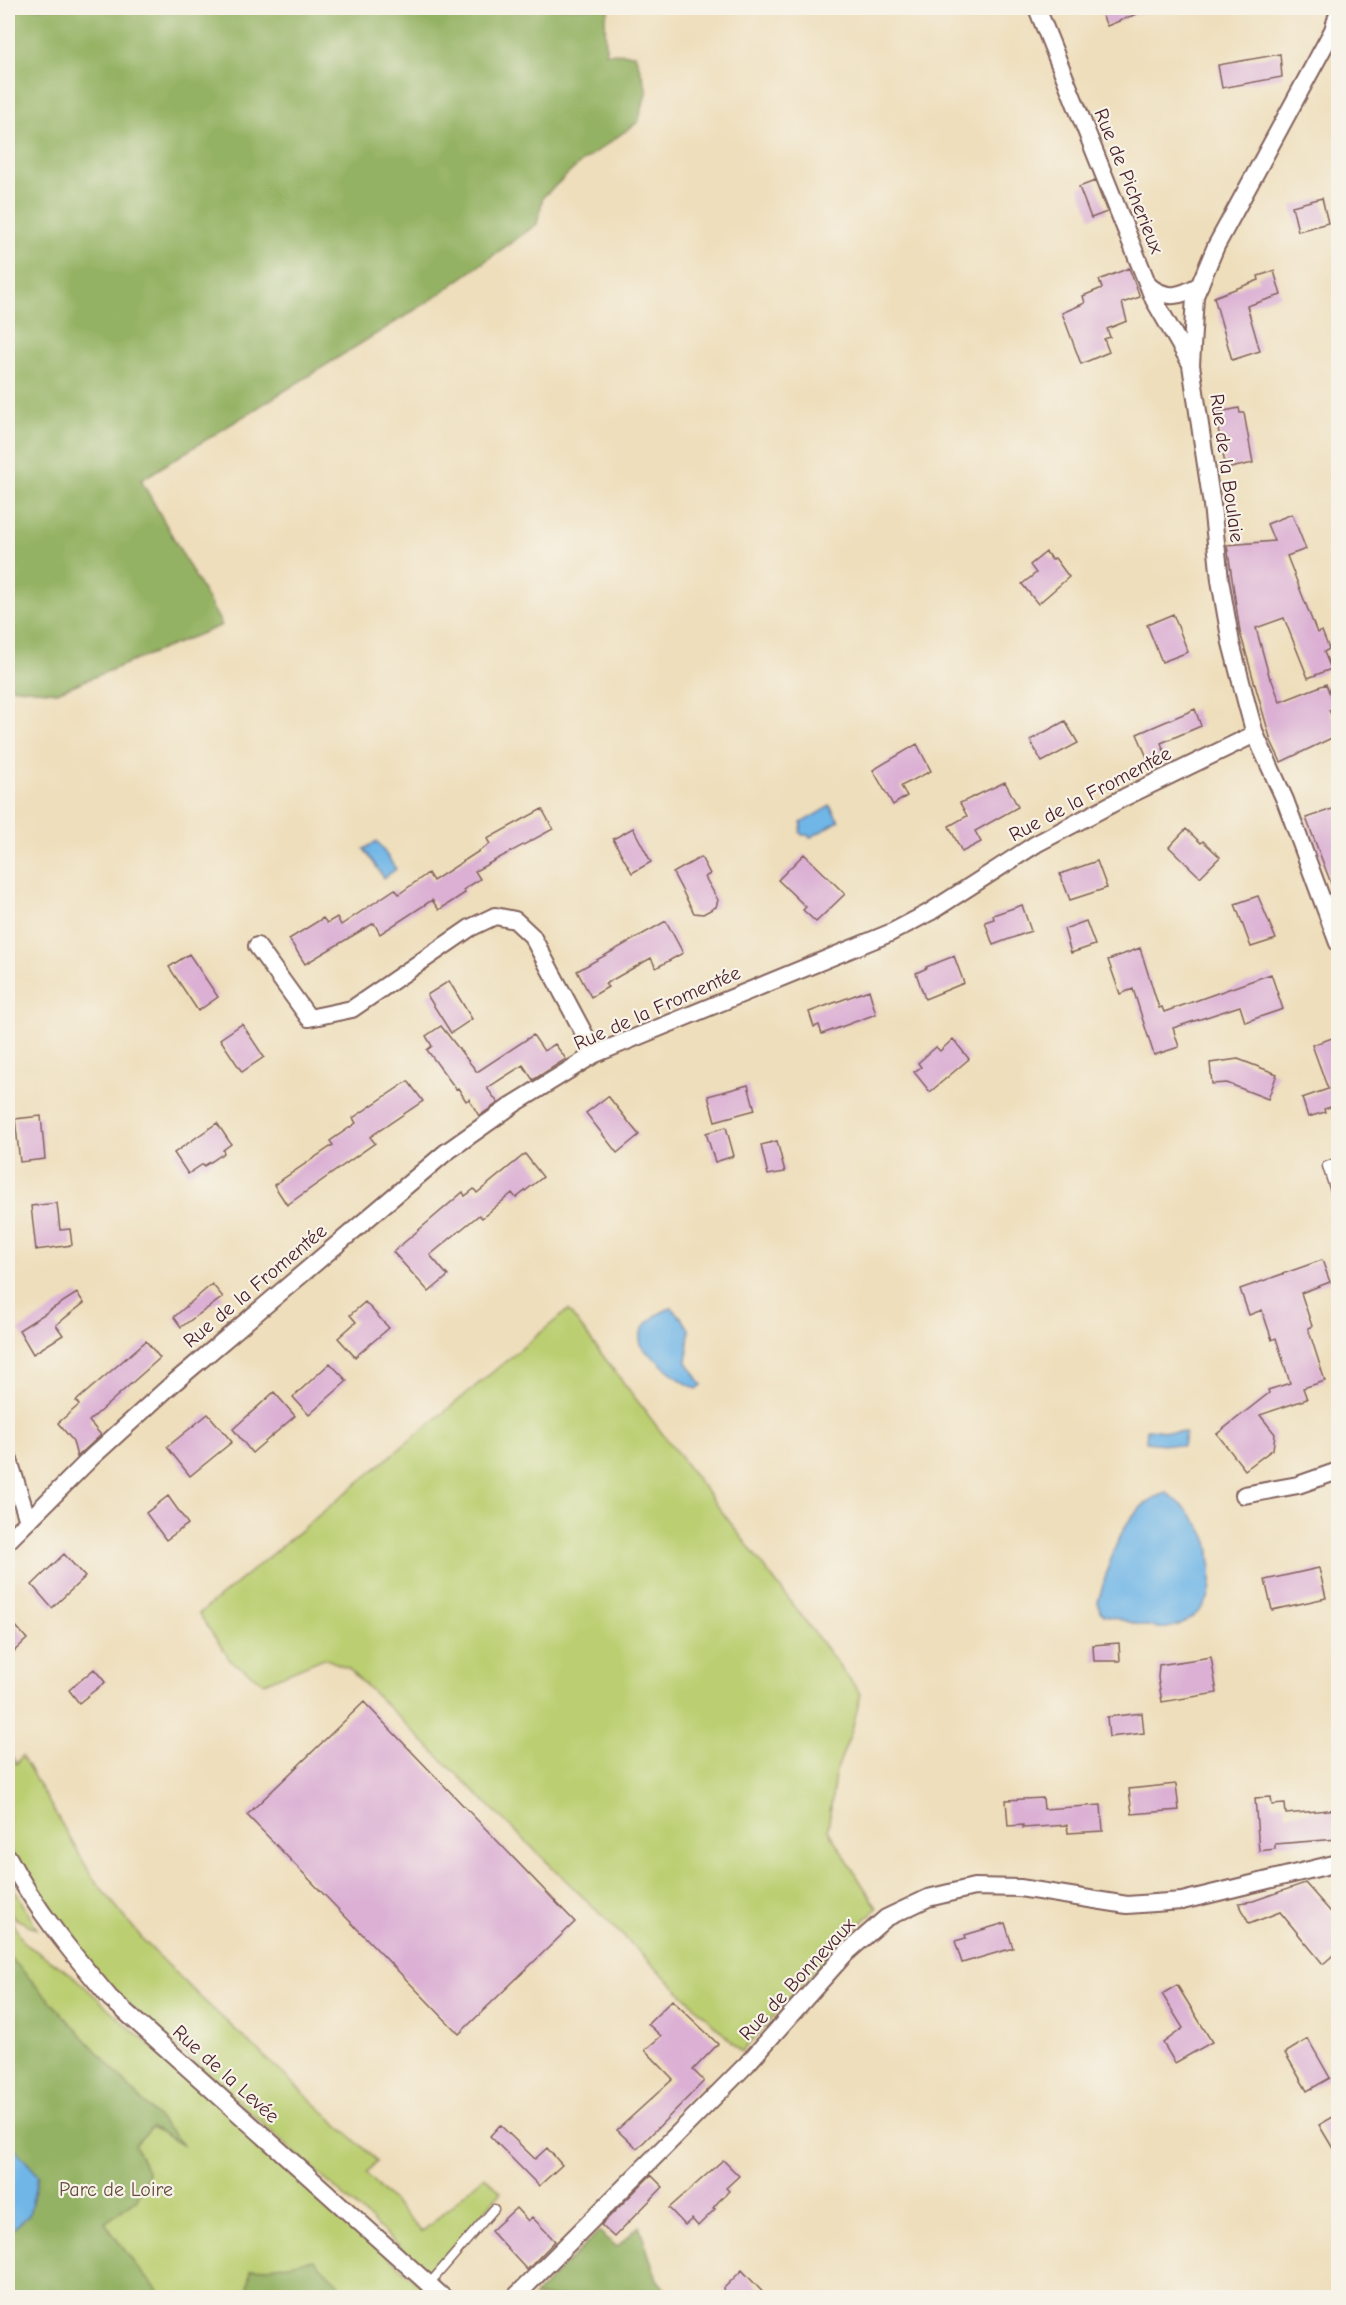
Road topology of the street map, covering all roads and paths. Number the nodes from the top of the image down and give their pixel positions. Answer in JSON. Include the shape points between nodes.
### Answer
{"nodes":[{"id":1,"x":1037,"y":8,"type":"edge"},
{"id":2,"x":1338,"y":13,"type":"edge"},
{"id":3,"x":1148,"y":285,"type":"junction"},
{"id":4,"x":1200,"y":285,"type":"junction"},
{"id":5,"x":1191,"y":365,"type":"junction"},
{"id":6,"x":1255,"y":734,"type":"junction"},
{"id":7,"x":1338,"y":943,"type":"edge"},
{"id":8,"x":257,"y":946,"type":"dead end"},
{"id":9,"x":595,"y":1054,"type":"junction"},
{"id":10,"x":1338,"y":1162,"type":"edge"},
{"id":11,"x":1338,"y":1200,"type":"edge"},
{"id":12,"x":8,"y":1457,"type":"edge"},
{"id":13,"x":1338,"y":1471,"type":"edge"},
{"id":14,"x":1244,"y":1495,"type":"dead end"},
{"id":15,"x":28,"y":1521,"type":"junction"},
{"id":16,"x":8,"y":1541,"type":"edge"},
{"id":17,"x":8,"y":1857,"type":"edge"},
{"id":18,"x":1338,"y":1863,"type":"edge"},
{"id":19,"x":494,"y":2209,"type":"dead end"},
{"id":20,"x":429,"y":2284,"type":"junction"},
{"id":21,"x":444,"y":2298,"type":"edge"},
{"id":22,"x":514,"y":2298,"type":"edge"}],
"edges":[{"from":1,"to":3,"type":"street","name":"Rue de Picherieux"},
{"from":2,"to":4,"type":"street","name":"Rue de la Boulaie","via":[[1333,30],[1216,246]]},
{"from":3,"to":4,"type":"street","via":[[1157,293],[1183,295]]},
{"from":3,"to":5,"type":"street","name":"Rue de Picherieux"},
{"from":4,"to":5,"type":"street","name":"Rue de la Boulaie","via":[[1195,296]]},
{"from":5,"to":6,"type":"street","name":"Rue de la Boulaie","via":[[1225,612]]},
{"from":6,"to":7,"type":"street","name":"Rue de la Boulaie","via":[[1285,800]]},
{"from":6,"to":9,"type":"street","name":"Rue de la Fromentée","via":[[1036,843],[930,912],[890,933]]},
{"from":8,"to":9,"type":"street","via":[[309,1018],[352,1009],[470,928],[495,916],[515,920],[532,936]]},
{"from":9,"to":15,"type":"street","name":"Rue de la Fromentée","via":[[445,1153],[170,1386],[93,1455]]},
{"from":10,"to":11,"type":"lane","via":[[1327,1166]]},
{"from":12,"to":15,"type":"street"},
{"from":13,"to":14,"type":"street","via":[[1298,1485]]},
{"from":15,"to":16,"type":"street","name":"Rue de la Fromentée"},
{"from":17,"to":20,"type":"street","name":"Rue de la Levée","via":[[28,1894],[64,1944],[110,1998]]},
{"from":18,"to":22,"type":"street","name":"Rue de Bonnevaux","via":[[1182,1900],[1127,1905],[1020,1888],[974,1887],[928,1898],[885,1918],[844,1955],[747,2064]]},
{"from":19,"to":20,"type":"lane"},
{"from":20,"to":21,"type":"street","name":"Rue de la Levée"}]}
